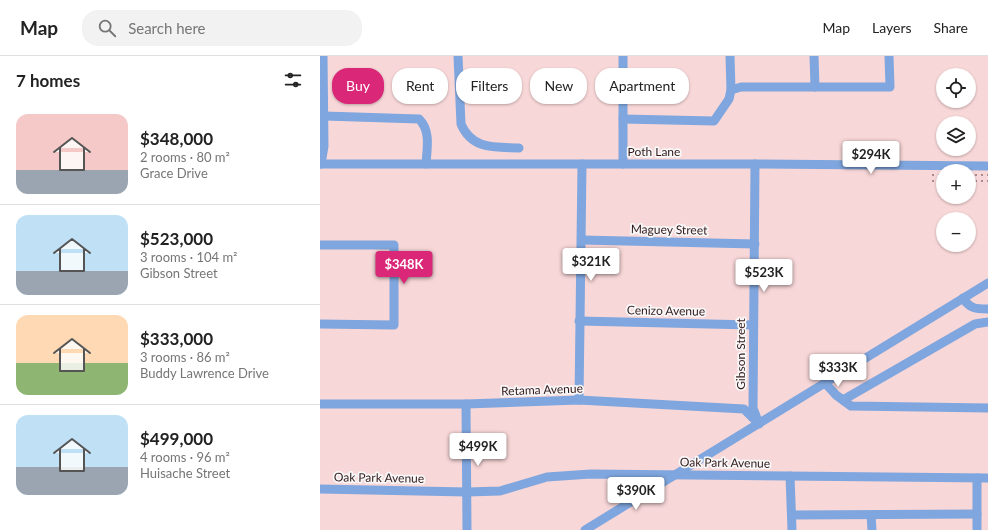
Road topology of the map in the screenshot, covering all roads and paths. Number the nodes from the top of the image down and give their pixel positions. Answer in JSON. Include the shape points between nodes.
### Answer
{"nodes":[{"id":1,"x":323,"y":56,"type":"edge"},
{"id":2,"x":458,"y":56,"type":"edge"},
{"id":3,"x":623,"y":56,"type":"edge"},
{"id":4,"x":730,"y":56,"type":"edge"},
{"id":5,"x":814,"y":56,"type":"edge"},
{"id":6,"x":889,"y":56,"type":"edge"},
{"id":7,"x":815,"y":87,"type":"junction"},
{"id":8,"x":731,"y":90,"type":"junction"},
{"id":9,"x":324,"y":116,"type":"junction"},
{"id":10,"x":623,"y":119,"type":"junction"},
{"id":11,"x":519,"y":148,"type":"dead end"},
{"id":12,"x":321,"y":164,"type":"edge"},
{"id":13,"x":426,"y":164,"type":"junction"},
{"id":14,"x":582,"y":164,"type":"junction"},
{"id":15,"x":623,"y":164,"type":"junction"},
{"id":16,"x":755,"y":164,"type":"junction"},
{"id":17,"x":988,"y":166,"type":"edge"},
{"id":18,"x":582,"y":240,"type":"junction"},
{"id":19,"x":320,"y":244,"type":"edge"},
{"id":20,"x":755,"y":244,"type":"junction"},
{"id":21,"x":988,"y":283,"type":"edge"},
{"id":22,"x":963,"y":298,"type":"junction"},
{"id":23,"x":988,"y":309,"type":"edge"},
{"id":24,"x":580,"y":321,"type":"junction"},
{"id":25,"x":988,"y":322,"type":"edge"},
{"id":26,"x":320,"y":324,"type":"edge"},
{"id":27,"x":753,"y":325,"type":"junction"},
{"id":28,"x":825,"y":383,"type":"junction"},
{"id":29,"x":579,"y":400,"type":"junction"},
{"id":30,"x":843,"y":400,"type":"junction"},
{"id":31,"x":320,"y":404,"type":"edge"},
{"id":32,"x":466,"y":404,"type":"junction"},
{"id":33,"x":988,"y":408,"type":"edge"},
{"id":34,"x":759,"y":424,"type":"junction"},
{"id":35,"x":676,"y":474,"type":"junction"},
{"id":36,"x":790,"y":476,"type":"junction"},
{"id":37,"x":977,"y":478,"type":"junction"},
{"id":38,"x":988,"y":478,"type":"edge"},
{"id":39,"x":320,"y":489,"type":"edge"},
{"id":40,"x":467,"y":492,"type":"junction"},
{"id":41,"x":977,"y":514,"type":"junction"},
{"id":42,"x":792,"y":515,"type":"junction"},
{"id":43,"x":871,"y":515,"type":"junction"},
{"id":44,"x":467,"y":530,"type":"edge"},
{"id":45,"x":585,"y":530,"type":"edge"},
{"id":46,"x":792,"y":530,"type":"edge"},
{"id":47,"x":872,"y":530,"type":"edge"},
{"id":48,"x":977,"y":530,"type":"edge"}],
"edges":[{"from":1,"to":9,"type":"street"},
{"from":2,"to":11,"type":"street","via":[[461,124],[465,134],[489,147]]},
{"from":3,"to":10,"type":"street"},
{"from":4,"to":8,"type":"street"},
{"from":5,"to":7,"type":"street"},
{"from":6,"to":7,"type":"street","via":[[890,87]]},
{"from":7,"to":8,"type":"street","via":[[741,87]]},
{"from":8,"to":10,"type":"street","via":[[714,121]]},
{"from":9,"to":12,"type":"street"},
{"from":9,"to":13,"type":"street","via":[[419,119],[427,132]]},
{"from":10,"to":15,"type":"street"},
{"from":12,"to":13,"type":"street","name":"Poth Lane"},
{"from":13,"to":14,"type":"street","name":"Poth Lane"},
{"from":14,"to":15,"type":"street","name":"Poth Lane"},
{"from":14,"to":18,"type":"street"},
{"from":15,"to":16,"type":"street","name":"Poth Lane"},
{"from":16,"to":17,"type":"street","name":"Poth Lane"},
{"from":16,"to":20,"type":"street","name":"Gibson Street"},
{"from":18,"to":20,"type":"street","name":"Maguey Street"},
{"from":18,"to":24,"type":"street"},
{"from":19,"to":26,"type":"street","via":[[394,245],[394,325]]},
{"from":20,"to":27,"type":"street","name":"Gibson Street"},
{"from":21,"to":22,"type":"street"},
{"from":22,"to":23,"type":"street","via":[[968,306]]},
{"from":22,"to":28,"type":"street"},
{"from":24,"to":27,"type":"street","name":"Cenizo Avenue"},
{"from":24,"to":29,"type":"street"},
{"from":25,"to":30,"type":"street","via":[[975,324]]},
{"from":27,"to":34,"type":"street","name":"Gibson Street","via":[[753,408]]},
{"from":28,"to":30,"type":"street"},
{"from":28,"to":34,"type":"street"},
{"from":29,"to":32,"type":"street","name":"Retama Avenue"},
{"from":29,"to":34,"type":"street","name":"Retama Avenue","via":[[744,409]]},
{"from":30,"to":33,"type":"street","via":[[851,406]]},
{"from":31,"to":32,"type":"street","name":"Retama Avenue"},
{"from":32,"to":40,"type":"street"},
{"from":34,"to":35,"type":"street"},
{"from":35,"to":36,"type":"street","name":"Oak Park Avenue"},
{"from":35,"to":40,"type":"street","name":"Oak Park Avenue","via":[[547,477],[500,491]]},
{"from":35,"to":45,"type":"street"},
{"from":36,"to":37,"type":"street","name":"Oak Park Avenue"},
{"from":36,"to":42,"type":"street"},
{"from":37,"to":38,"type":"street","name":"Oak Park Avenue"},
{"from":37,"to":41,"type":"street"},
{"from":39,"to":40,"type":"street","name":"Oak Park Avenue"},
{"from":40,"to":44,"type":"street"},
{"from":41,"to":43,"type":"street"},
{"from":41,"to":48,"type":"street"},
{"from":42,"to":43,"type":"street"},
{"from":42,"to":46,"type":"street"},
{"from":43,"to":47,"type":"street"}]}
